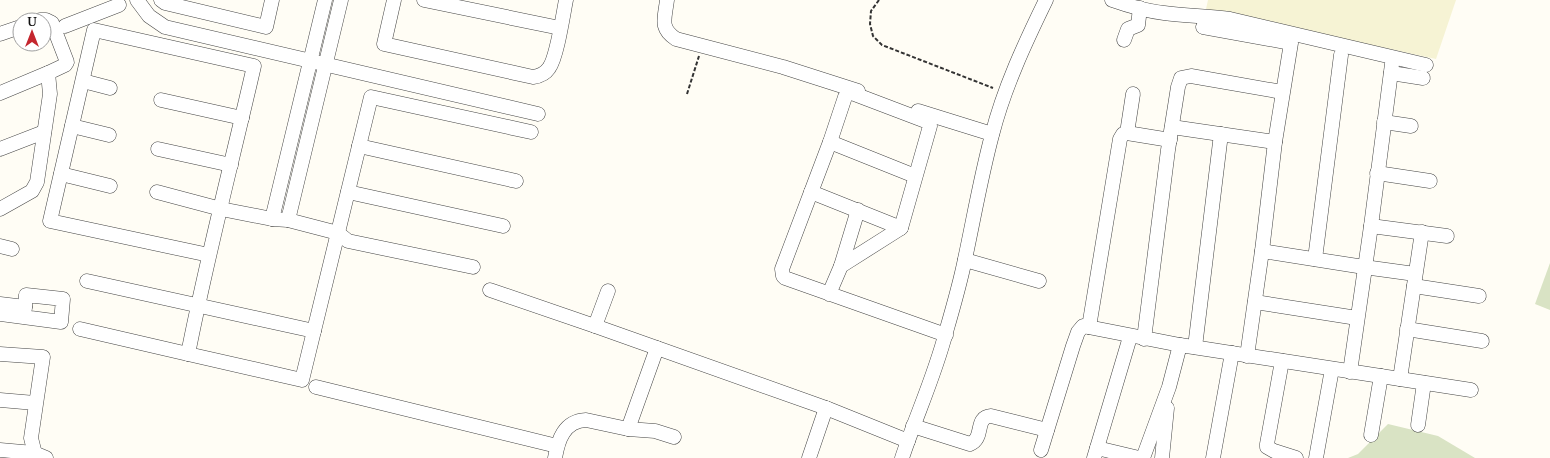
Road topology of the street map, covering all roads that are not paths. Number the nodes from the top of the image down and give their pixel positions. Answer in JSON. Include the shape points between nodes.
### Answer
{"nodes":[{"id":1,"x":137,"y":0,"type":"edge"},
{"id":2,"x":161,"y":0,"type":"edge"},
{"id":3,"x":272,"y":0,"type":"edge"},
{"id":4,"x":325,"y":0,"type":"edge"},
{"id":5,"x":341,"y":0,"type":"edge"},
{"id":6,"x":394,"y":0,"type":"edge"},
{"id":7,"x":424,"y":0,"type":"edge"},
{"id":8,"x":566,"y":0,"type":"edge"},
{"id":9,"x":667,"y":0,"type":"edge"},
{"id":10,"x":1046,"y":0,"type":"edge"},
{"id":11,"x":1112,"y":0,"type":"edge"},
{"id":12,"x":119,"y":5,"type":"dead end"},
{"id":13,"x":1140,"y":8,"type":"junction"},
{"id":14,"x":93,"y":15,"type":"junction"},
{"id":15,"x":52,"y":23,"type":"edge"},
{"id":16,"x":65,"y":26,"type":"dead end"},
{"id":17,"x":1203,"y":27,"type":"dead end"},
{"id":18,"x":560,"y":28,"type":"junction"},
{"id":19,"x":12,"y":29,"type":"edge"},
{"id":20,"x":102,"y":32,"type":"junction"},
{"id":21,"x":0,"y":34,"type":"edge"},
{"id":22,"x":1124,"y":40,"type":"dead end"},
{"id":23,"x":1341,"y":54,"type":"dead end"},
{"id":24,"x":310,"y":60,"type":"junction"},
{"id":25,"x":326,"y":64,"type":"junction"},
{"id":26,"x":48,"y":73,"type":"junction"},
{"id":27,"x":83,"y":80,"type":"junction"},
{"id":28,"x":110,"y":88,"type":"dead end"},
{"id":29,"x":850,"y":90,"type":"junction"},
{"id":30,"x":1282,"y":92,"type":"junction"},
{"id":31,"x":0,"y":93,"type":"edge"},
{"id":32,"x":1133,"y":94,"type":"dead end"},
{"id":33,"x":161,"y":100,"type":"dead end"},
{"id":34,"x":538,"y":114,"type":"dead end"},
{"id":35,"x":242,"y":118,"type":"junction"},
{"id":36,"x":1384,"y":122,"type":"junction"},
{"id":37,"x":72,"y":126,"type":"junction"},
{"id":38,"x":1411,"y":126,"type":"dead end"},
{"id":39,"x":44,"y":132,"type":"junction"},
{"id":40,"x":531,"y":132,"type":"dead end"},
{"id":41,"x":1127,"y":133,"type":"junction"},
{"id":42,"x":1171,"y":133,"type":"junction"},
{"id":43,"x":992,"y":134,"type":"junction"},
{"id":44,"x":1222,"y":134,"type":"junction"},
{"id":45,"x":109,"y":135,"type":"dead end"},
{"id":46,"x":830,"y":142,"type":"junction"},
{"id":47,"x":1275,"y":142,"type":"junction"},
{"id":48,"x":359,"y":146,"type":"junction"},
{"id":49,"x":0,"y":148,"type":"edge"},
{"id":50,"x":158,"y":149,"type":"dead end"},
{"id":51,"x":231,"y":164,"type":"junction"},
{"id":52,"x":61,"y":174,"type":"junction"},
{"id":53,"x":1377,"y":174,"type":"junction"},
{"id":54,"x":915,"y":176,"type":"junction"},
{"id":55,"x":516,"y":181,"type":"dead end"},
{"id":56,"x":1430,"y":181,"type":"dead end"},
{"id":57,"x":110,"y":186,"type":"dead end"},
{"id":58,"x":157,"y":192,"type":"dead end"},
{"id":59,"x":348,"y":192,"type":"junction"},
{"id":60,"x":811,"y":192,"type":"junction"},
{"id":61,"x":0,"y":209,"type":"edge"},
{"id":62,"x":220,"y":209,"type":"junction"},
{"id":63,"x":858,"y":210,"type":"junction"},
{"id":64,"x":272,"y":219,"type":"junction"},
{"id":65,"x":288,"y":220,"type":"junction"},
{"id":66,"x":503,"y":226,"type":"dead end"},
{"id":67,"x":1371,"y":226,"type":"junction"},
{"id":68,"x":901,"y":228,"type":"junction"},
{"id":69,"x":1422,"y":232,"type":"junction"},
{"id":70,"x":338,"y":233,"type":"junction"},
{"id":71,"x":1447,"y":236,"type":"dead end"},
{"id":72,"x":1262,"y":251,"type":"junction"},
{"id":73,"x":209,"y":255,"type":"junction"},
{"id":74,"x":1315,"y":259,"type":"junction"},
{"id":75,"x":965,"y":260,"type":"junction"},
{"id":76,"x":841,"y":266,"type":"junction"},
{"id":77,"x":473,"y":267,"type":"dead end"},
{"id":78,"x":1364,"y":267,"type":"junction"},
{"id":79,"x":1414,"y":280,"type":"junction"},
{"id":80,"x":87,"y":281,"type":"dead end"},
{"id":81,"x":1039,"y":281,"type":"dead end"},
{"id":82,"x":490,"y":290,"type":"dead end"},
{"id":83,"x":608,"y":290,"type":"dead end"},
{"id":84,"x":829,"y":294,"type":"junction"},
{"id":85,"x":1479,"y":296,"type":"dead end"},
{"id":86,"x":1255,"y":302,"type":"junction"},
{"id":87,"x":0,"y":304,"type":"edge"},
{"id":88,"x":197,"y":306,"type":"junction"},
{"id":89,"x":0,"y":314,"type":"edge"},
{"id":90,"x":1357,"y":318,"type":"junction"},
{"id":91,"x":595,"y":326,"type":"junction"},
{"id":92,"x":1089,"y":327,"type":"junction"},
{"id":93,"x":80,"y":329,"type":"dead end"},
{"id":94,"x":1407,"y":329,"type":"junction"},
{"id":95,"x":314,"y":331,"type":"junction"},
{"id":96,"x":946,"y":334,"type":"junction"},
{"id":97,"x":1130,"y":337,"type":"junction"},
{"id":98,"x":1144,"y":339,"type":"junction"},
{"id":99,"x":1482,"y":341,"type":"dead end"},
{"id":100,"x":1180,"y":345,"type":"junction"},
{"id":101,"x":1195,"y":347,"type":"junction"},
{"id":102,"x":657,"y":348,"type":"junction"},
{"id":103,"x":1232,"y":353,"type":"junction"},
{"id":104,"x":0,"y":354,"type":"edge"},
{"id":105,"x":188,"y":354,"type":"junction"},
{"id":106,"x":1248,"y":356,"type":"junction"},
{"id":107,"x":1282,"y":361,"type":"junction"},
{"id":108,"x":1332,"y":369,"type":"junction"},
{"id":109,"x":1350,"y":372,"type":"junction"},
{"id":110,"x":1381,"y":376,"type":"junction"},
{"id":111,"x":1400,"y":379,"type":"junction"},
{"id":112,"x":1424,"y":383,"type":"junction"},
{"id":113,"x":316,"y":387,"type":"dead end"},
{"id":114,"x":1169,"y":387,"type":"junction"},
{"id":115,"x":1471,"y":390,"type":"dead end"},
{"id":116,"x":0,"y":400,"type":"edge"},
{"id":117,"x":35,"y":403,"type":"junction"},
{"id":118,"x":826,"y":408,"type":"junction"},
{"id":119,"x":1418,"y":425,"type":"dead end"},
{"id":120,"x":913,"y":426,"type":"junction"},
{"id":121,"x":628,"y":429,"type":"junction"},
{"id":122,"x":1047,"y":430,"type":"junction"},
{"id":123,"x":1371,"y":435,"type":"dead end"},
{"id":124,"x":674,"y":437,"type":"dead end"},
{"id":125,"x":908,"y":441,"type":"junction"},
{"id":126,"x":0,"y":450,"type":"edge"},
{"id":127,"x":1041,"y":450,"type":"dead end"},
{"id":128,"x":556,"y":452,"type":"edge"},
{"id":129,"x":1096,"y":453,"type":"edge"},
{"id":130,"x":39,"y":456,"type":"edge"},
{"id":131,"x":809,"y":458,"type":"edge"},
{"id":132,"x":902,"y":458,"type":"edge"},
{"id":133,"x":1139,"y":458,"type":"edge"},
{"id":134,"x":1143,"y":458,"type":"edge"},
{"id":135,"x":1162,"y":458,"type":"edge"},
{"id":136,"x":1213,"y":458,"type":"edge"},
{"id":137,"x":1296,"y":458,"type":"edge"},
{"id":138,"x":1316,"y":458,"type":"edge"}],
"edges":[{"from":1,"to":24,"type":"street","via":[[149,16],[165,27]]},
{"from":2,"to":3,"type":"street","via":[[266,27]]},
{"from":4,"to":24,"type":"street"},
{"from":5,"to":25,"type":"street"},
{"from":6,"to":18,"type":"street","via":[[384,44],[533,77],[542,76],[550,67]]},
{"from":7,"to":18,"type":"street"},
{"from":8,"to":18,"type":"street"},
{"from":9,"to":29,"type":"street","via":[[664,24],[668,34],[676,39],[783,67]]},
{"from":10,"to":43,"type":"street","via":[[1030,32]]},
{"from":11,"to":13,"type":"street"},
{"from":12,"to":14,"type":"street"},
{"from":13,"to":22,"type":"street","via":[[1138,25],[1128,29]]},
{"from":13,"to":36,"type":"street","via":[[1230,19],[1425,71],[1392,68]]},
{"from":14,"to":16,"type":"street"},
{"from":14,"to":20,"type":"street"},
{"from":15,"to":26,"type":"street","via":[[67,62]]},
{"from":17,"to":30,"type":"street","via":[[1291,43]]},
{"from":19,"to":21,"type":"street"},
{"from":20,"to":27,"type":"street","via":[[94,30]]},
{"from":20,"to":35,"type":"street","via":[[254,66]]},
{"from":23,"to":74,"type":"street"},
{"from":24,"to":25,"type":"street"},
{"from":24,"to":64,"type":"street"},
{"from":25,"to":34,"type":"street"},
{"from":25,"to":65,"type":"street"},
{"from":26,"to":31,"type":"street"},
{"from":26,"to":39,"type":"street","via":[[50,94]]},
{"from":27,"to":28,"type":"street"},
{"from":27,"to":37,"type":"street"},
{"from":29,"to":43,"type":"street"},
{"from":29,"to":46,"type":"street","via":[[845,97]]},
{"from":29,"to":54,"type":"street","via":[[928,122],[930,126]]},
{"from":30,"to":42,"type":"street","via":[[1185,76],[1181,78],[1178,87]]},
{"from":30,"to":47,"type":"street"},
{"from":32,"to":41,"type":"street"},
{"from":33,"to":35,"type":"street"},
{"from":35,"to":51,"type":"street"},
{"from":36,"to":38,"type":"street"},
{"from":36,"to":53,"type":"street"},
{"from":37,"to":45,"type":"street"},
{"from":37,"to":52,"type":"street"},
{"from":39,"to":49,"type":"street"},
{"from":39,"to":61,"type":"street","via":[[37,182],[32,191]]},
{"from":40,"to":48,"type":"street","via":[[371,97]]},
{"from":41,"to":42,"type":"street"},
{"from":41,"to":92,"type":"street","via":[[1120,139]]},
{"from":42,"to":44,"type":"street"},
{"from":42,"to":98,"type":"street"},
{"from":43,"to":75,"type":"street"},
{"from":44,"to":47,"type":"street"},
{"from":44,"to":101,"type":"street"},
{"from":46,"to":54,"type":"street"},
{"from":46,"to":60,"type":"street"},
{"from":47,"to":72,"type":"street"},
{"from":48,"to":55,"type":"street"},
{"from":48,"to":59,"type":"street"},
{"from":50,"to":51,"type":"street"},
{"from":51,"to":62,"type":"street"},
{"from":52,"to":57,"type":"street"},
{"from":52,"to":73,"type":"street","via":[[50,221]]},
{"from":53,"to":56,"type":"street"},
{"from":53,"to":67,"type":"street"},
{"from":54,"to":68,"type":"street"},
{"from":58,"to":62,"type":"street"},
{"from":59,"to":66,"type":"street"},
{"from":59,"to":70,"type":"street"},
{"from":60,"to":63,"type":"street"},
{"from":60,"to":84,"type":"street","via":[[782,272],[785,278]]},
{"from":62,"to":64,"type":"street"},
{"from":62,"to":73,"type":"street"},
{"from":63,"to":68,"type":"street"},
{"from":63,"to":76,"type":"street"},
{"from":64,"to":65,"type":"street"},
{"from":65,"to":70,"type":"street"},
{"from":67,"to":69,"type":"street"},
{"from":67,"to":78,"type":"street"},
{"from":68,"to":76,"type":"street"},
{"from":69,"to":71,"type":"street"},
{"from":69,"to":79,"type":"street"},
{"from":70,"to":77,"type":"street","via":[[348,241]]},
{"from":70,"to":95,"type":"street"},
{"from":72,"to":74,"type":"street"},
{"from":72,"to":86,"type":"street"},
{"from":73,"to":88,"type":"street"},
{"from":74,"to":78,"type":"street"},
{"from":75,"to":81,"type":"street"},
{"from":75,"to":96,"type":"street"},
{"from":76,"to":84,"type":"street"},
{"from":78,"to":79,"type":"street"},
{"from":78,"to":90,"type":"street"},
{"from":79,"to":85,"type":"street"},
{"from":79,"to":94,"type":"street"},
{"from":80,"to":88,"type":"street"},
{"from":82,"to":91,"type":"street"},
{"from":83,"to":91,"type":"street"},
{"from":84,"to":96,"type":"street"},
{"from":86,"to":90,"type":"street"},
{"from":86,"to":106,"type":"street"},
{"from":87,"to":89,"type":"street","via":[[25,312]]},
{"from":88,"to":95,"type":"street"},
{"from":88,"to":105,"type":"street"},
{"from":90,"to":109,"type":"street"},
{"from":91,"to":102,"type":"street"},
{"from":92,"to":97,"type":"street"},
{"from":92,"to":122,"type":"street","via":[[1083,326],[1078,332]]},
{"from":93,"to":105,"type":"street"},
{"from":94,"to":99,"type":"street"},
{"from":94,"to":111,"type":"street"},
{"from":95,"to":105,"type":"street","via":[[302,380]]},
{"from":96,"to":120,"type":"street"},
{"from":97,"to":98,"type":"street"},
{"from":97,"to":129,"type":"street"},
{"from":98,"to":100,"type":"street"},
{"from":100,"to":101,"type":"street"},
{"from":100,"to":114,"type":"street"},
{"from":101,"to":103,"type":"street"},
{"from":102,"to":118,"type":"street"},
{"from":102,"to":121,"type":"street"},
{"from":103,"to":106,"type":"street"},
{"from":103,"to":136,"type":"street"},
{"from":104,"to":117,"type":"street","via":[[43,358]]},
{"from":106,"to":107,"type":"street"},
{"from":107,"to":108,"type":"street"},
{"from":107,"to":137,"type":"street","via":[[1267,447]]},
{"from":108,"to":109,"type":"street"},
{"from":108,"to":138,"type":"street"},
{"from":109,"to":110,"type":"street"},
{"from":110,"to":111,"type":"street"},
{"from":110,"to":123,"type":"street"},
{"from":111,"to":112,"type":"street"},
{"from":112,"to":115,"type":"street"},
{"from":112,"to":119,"type":"street"},
{"from":113,"to":128,"type":"street"},
{"from":114,"to":134,"type":"street"},
{"from":114,"to":135,"type":"street"},
{"from":116,"to":117,"type":"street"},
{"from":117,"to":130,"type":"street","via":[[31,438]]},
{"from":118,"to":125,"type":"street"},
{"from":118,"to":131,"type":"street"},
{"from":120,"to":122,"type":"street","via":[[970,444],[978,437],[982,420],[986,416]]},
{"from":120,"to":125,"type":"street"},
{"from":121,"to":124,"type":"street","via":[[655,431]]},
{"from":121,"to":128,"type":"street","via":[[579,420],[567,427]]},
{"from":122,"to":127,"type":"street"},
{"from":125,"to":132,"type":"street"},
{"from":126,"to":130,"type":"street"},
{"from":129,"to":133,"type":"street"}]}
